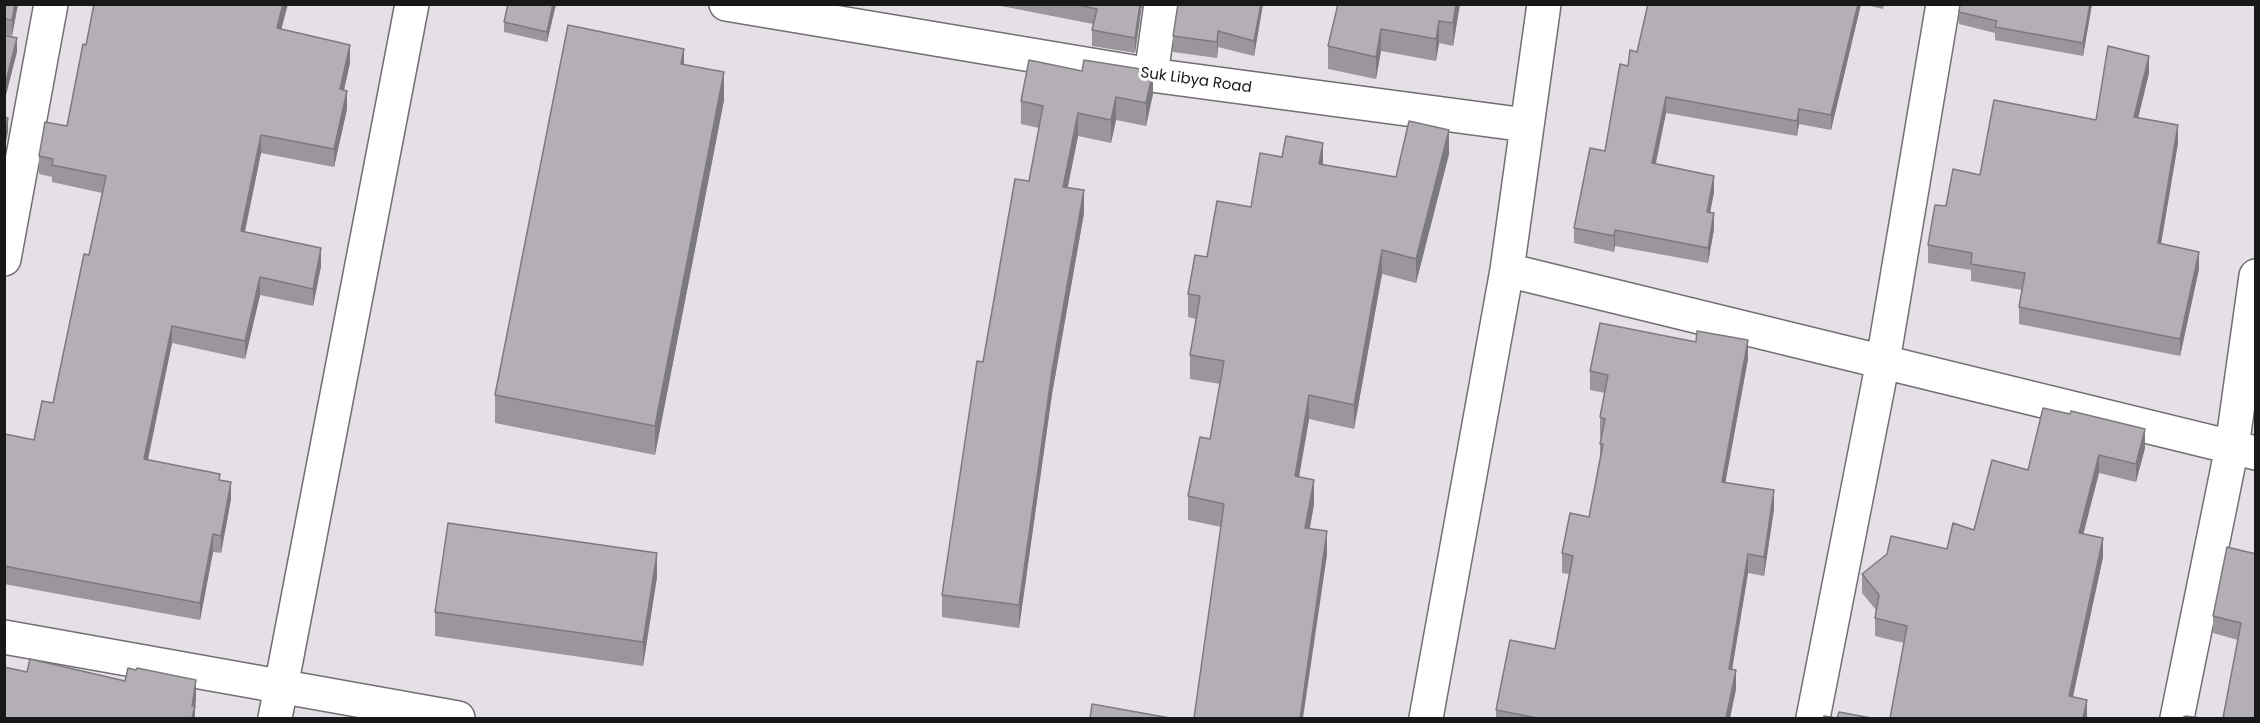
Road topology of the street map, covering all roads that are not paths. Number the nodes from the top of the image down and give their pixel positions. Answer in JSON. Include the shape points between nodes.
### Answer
{"nodes":[{"id":1,"x":51,"y":4,"type":"edge"},
{"id":2,"x":412,"y":4,"type":"edge"},
{"id":3,"x":726,"y":4,"type":"edge"},
{"id":4,"x":1161,"y":4,"type":"edge"},
{"id":5,"x":1544,"y":4,"type":"edge"},
{"id":6,"x":1943,"y":4,"type":"edge"},
{"id":7,"x":814,"y":12,"type":"edge"},
{"id":8,"x":1150,"y":75,"type":"junction"},
{"id":9,"x":1526,"y":125,"type":"junction"},
{"id":10,"x":4,"y":259,"type":"edge"},
{"id":11,"x":1507,"y":270,"type":"junction"},
{"id":12,"x":2256,"y":276,"type":"edge"},
{"id":13,"x":1882,"y":361,"type":"junction"},
{"id":14,"x":2244,"y":450,"type":"edge"},
{"id":15,"x":4,"y":638,"type":"edge"},
{"id":16,"x":282,"y":686,"type":"junction"},
{"id":17,"x":275,"y":718,"type":"edge"},
{"id":18,"x":459,"y":718,"type":"edge"},
{"id":19,"x":1426,"y":718,"type":"edge"},
{"id":20,"x":1813,"y":718,"type":"edge"},
{"id":21,"x":2177,"y":718,"type":"edge"}],
"edges":[{"from":1,"to":10,"type":"street"},
{"from":2,"to":16,"type":"street"},
{"from":3,"to":7,"type":"street","name":"Suk Libya Road"},
{"from":4,"to":8,"type":"street"},
{"from":5,"to":9,"type":"street"},
{"from":6,"to":13,"type":"street"},
{"from":7,"to":8,"type":"street","name":"Suk Libya Road"},
{"from":8,"to":9,"type":"street","name":"Suk Libya Road"},
{"from":9,"to":11,"type":"street"},
{"from":11,"to":13,"type":"street"},
{"from":11,"to":19,"type":"street"},
{"from":12,"to":14,"type":"street"},
{"from":13,"to":14,"type":"street"},
{"from":13,"to":20,"type":"street"},
{"from":14,"to":21,"type":"street"},
{"from":15,"to":16,"type":"street"},
{"from":16,"to":17,"type":"street"},
{"from":16,"to":18,"type":"street"}]}
